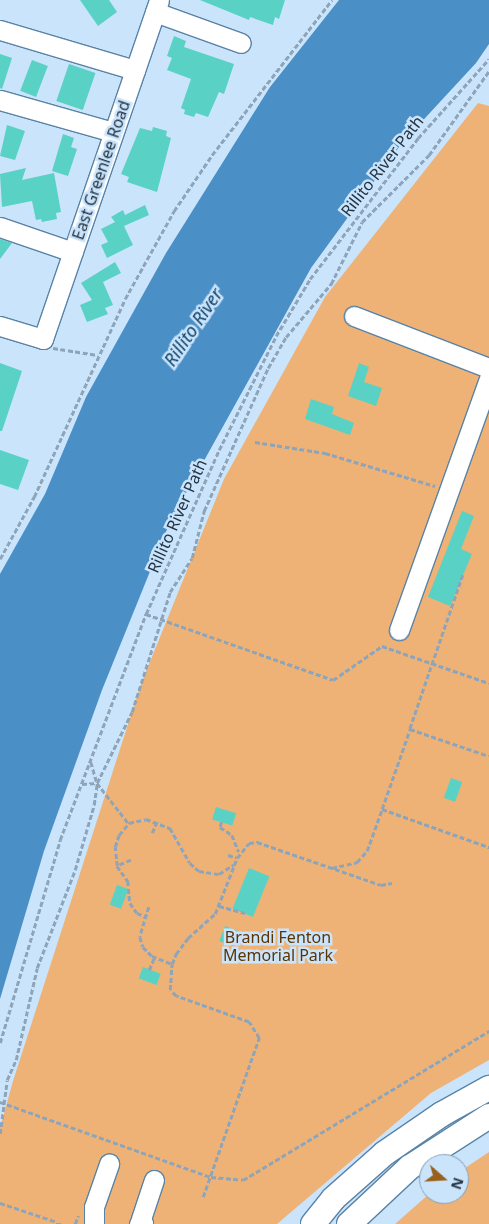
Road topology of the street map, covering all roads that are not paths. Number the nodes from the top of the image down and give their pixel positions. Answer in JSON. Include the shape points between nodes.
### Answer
{"nodes":[{"id":1,"x":157,"y":6,"type":"edge"},
{"id":2,"x":0,"y":30,"type":"edge"},
{"id":3,"x":241,"y":43,"type":"dead end"},
{"id":4,"x":135,"y":70,"type":"junction"},
{"id":5,"x":0,"y":100,"type":"edge"},
{"id":6,"x":113,"y":132,"type":"junction"},
{"id":7,"x":0,"y":227,"type":"edge"},
{"id":8,"x":73,"y":252,"type":"junction"},
{"id":9,"x":354,"y":316,"type":"dead end"},
{"id":10,"x":0,"y":326,"type":"edge"},
{"id":11,"x":489,"y":368,"type":"edge"},
{"id":12,"x":489,"y":378,"type":"edge"},
{"id":13,"x":399,"y":630,"type":"dead end"},
{"id":14,"x":489,"y":1088,"type":"edge"},
{"id":15,"x":489,"y":1116,"type":"edge"},
{"id":16,"x":109,"y":1164,"type":"dead end"},
{"id":17,"x":154,"y":1180,"type":"dead end"},
{"id":18,"x":94,"y":1224,"type":"edge"},
{"id":19,"x":139,"y":1224,"type":"edge"},
{"id":20,"x":313,"y":1224,"type":"edge"},
{"id":21,"x":348,"y":1224,"type":"edge"}],
"edges":[{"from":1,"to":3,"type":"street"},
{"from":1,"to":4,"type":"street","name":"East Greenlee Road"},
{"from":2,"to":4,"type":"street"},
{"from":4,"to":6,"type":"street","name":"East Greenlee Road"},
{"from":5,"to":6,"type":"street"},
{"from":6,"to":8,"type":"street","name":"East Greenlee Road"},
{"from":7,"to":8,"type":"street"},
{"from":8,"to":10,"type":"street","name":"East Greenlee Road","via":[[43,339]]},
{"from":9,"to":11,"type":"street"},
{"from":12,"to":13,"type":"street"},
{"from":14,"to":20,"type":"main road","via":[[385,1153],[333,1199]]},
{"from":15,"to":21,"type":"main road","via":[[410,1167]]},
{"from":16,"to":18,"type":"street","via":[[94,1207]]},
{"from":17,"to":19,"type":"street","via":[[141,1219],[143,1223]]}]}
